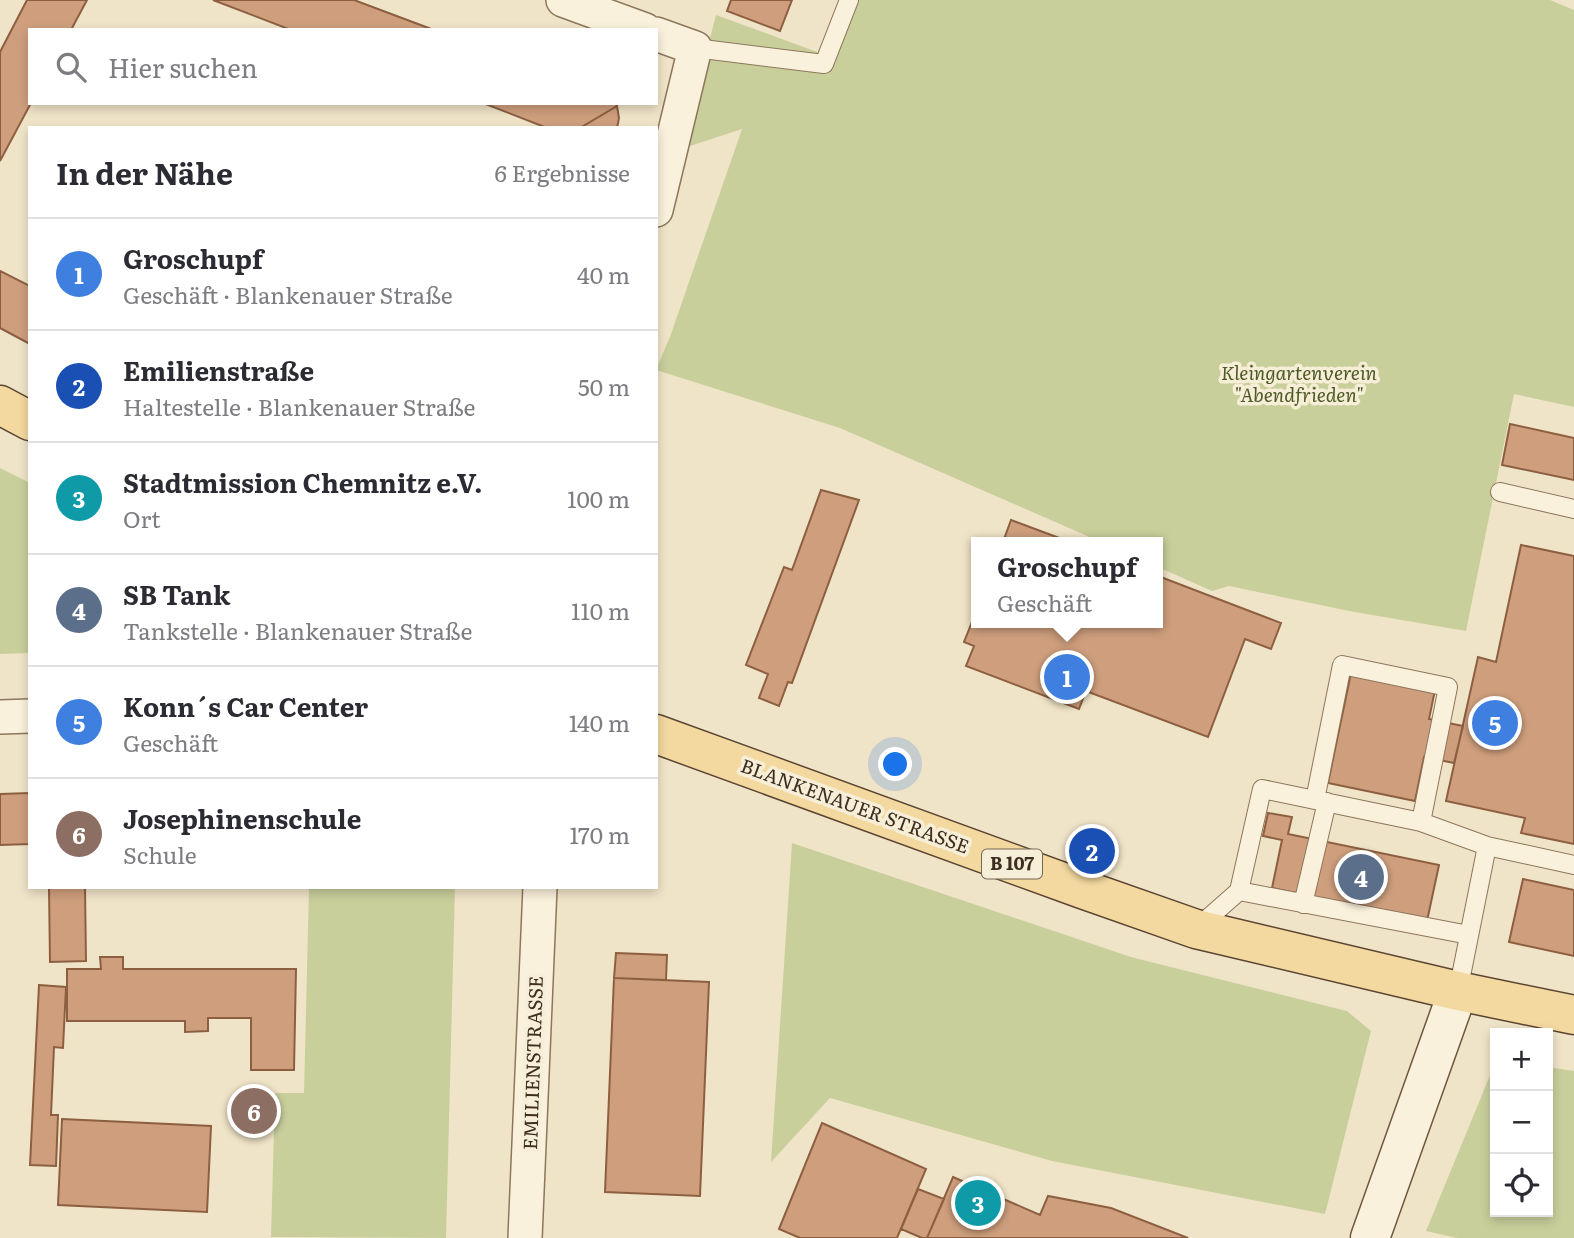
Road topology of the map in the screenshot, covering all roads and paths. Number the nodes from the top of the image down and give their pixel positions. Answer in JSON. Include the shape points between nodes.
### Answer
{"nodes":[{"id":1,"x":563,"y":0,"type":"edge"},
{"id":2,"x":849,"y":0,"type":"edge"},
{"id":3,"x":640,"y":28,"type":"edge"},
{"id":4,"x":658,"y":35,"type":"edge"},
{"id":5,"x":695,"y":48,"type":"junction"},
{"id":6,"x":658,"y":202,"type":"edge"},
{"id":7,"x":0,"y":405,"type":"edge"},
{"id":8,"x":28,"y":420,"type":"edge"},
{"id":9,"x":1500,"y":492,"type":"dead end"},
{"id":10,"x":1574,"y":509,"type":"edge"},
{"id":11,"x":0,"y":716,"type":"edge"},
{"id":12,"x":28,"y":716,"type":"edge"},
{"id":13,"x":658,"y":735,"type":"edge"},
{"id":14,"x":1321,"y":801,"type":"junction"},
{"id":15,"x":1421,"y":822,"type":"junction"},
{"id":16,"x":1487,"y":846,"type":"junction"},
{"id":17,"x":1574,"y":865,"type":"edge"},
{"id":18,"x":540,"y":889,"type":"edge"},
{"id":19,"x":1238,"y":891,"type":"junction"},
{"id":20,"x":1303,"y":904,"type":"junction"},
{"id":21,"x":1196,"y":929,"type":"junction"},
{"id":22,"x":1469,"y":935,"type":"junction"},
{"id":23,"x":1458,"y":991,"type":"junction"},
{"id":24,"x":1574,"y":1015,"type":"edge"},
{"id":25,"x":525,"y":1238,"type":"edge"},
{"id":26,"x":1370,"y":1238,"type":"edge"}],
"edges":[{"from":1,"to":3,"type":"street"},
{"from":2,"to":5,"type":"lane","via":[[824,64]]},
{"from":4,"to":5,"type":"street"},
{"from":5,"to":6,"type":"street"},
{"from":7,"to":8,"type":"main road"},
{"from":9,"to":10,"type":"lane"},
{"from":11,"to":12,"type":"street"},
{"from":13,"to":21,"type":"main road","name":"BLANKENAUER STRASSE","number":"B 107"},
{"from":14,"to":15,"type":"lane"},
{"from":14,"to":15,"type":"lane","via":[[1342,665],[1448,687]]},
{"from":14,"to":19,"type":"lane","via":[[1262,789]]},
{"from":14,"to":20,"type":"lane"},
{"from":15,"to":16,"type":"lane"},
{"from":16,"to":17,"type":"lane"},
{"from":16,"to":22,"type":"lane"},
{"from":18,"to":25,"type":"street","name":"EMILIENSTRASSE"},
{"from":19,"to":20,"type":"lane"},
{"from":19,"to":21,"type":"lane"},
{"from":20,"to":22,"type":"lane"},
{"from":21,"to":23,"type":"main road","name":"BLANKENAUER STRASSE","number":"B 107"},
{"from":22,"to":23,"type":"lane"},
{"from":23,"to":24,"type":"main road","name":"BLANKENAUER STRASSE","number":"B 107"},
{"from":23,"to":26,"type":"main road"}]}
